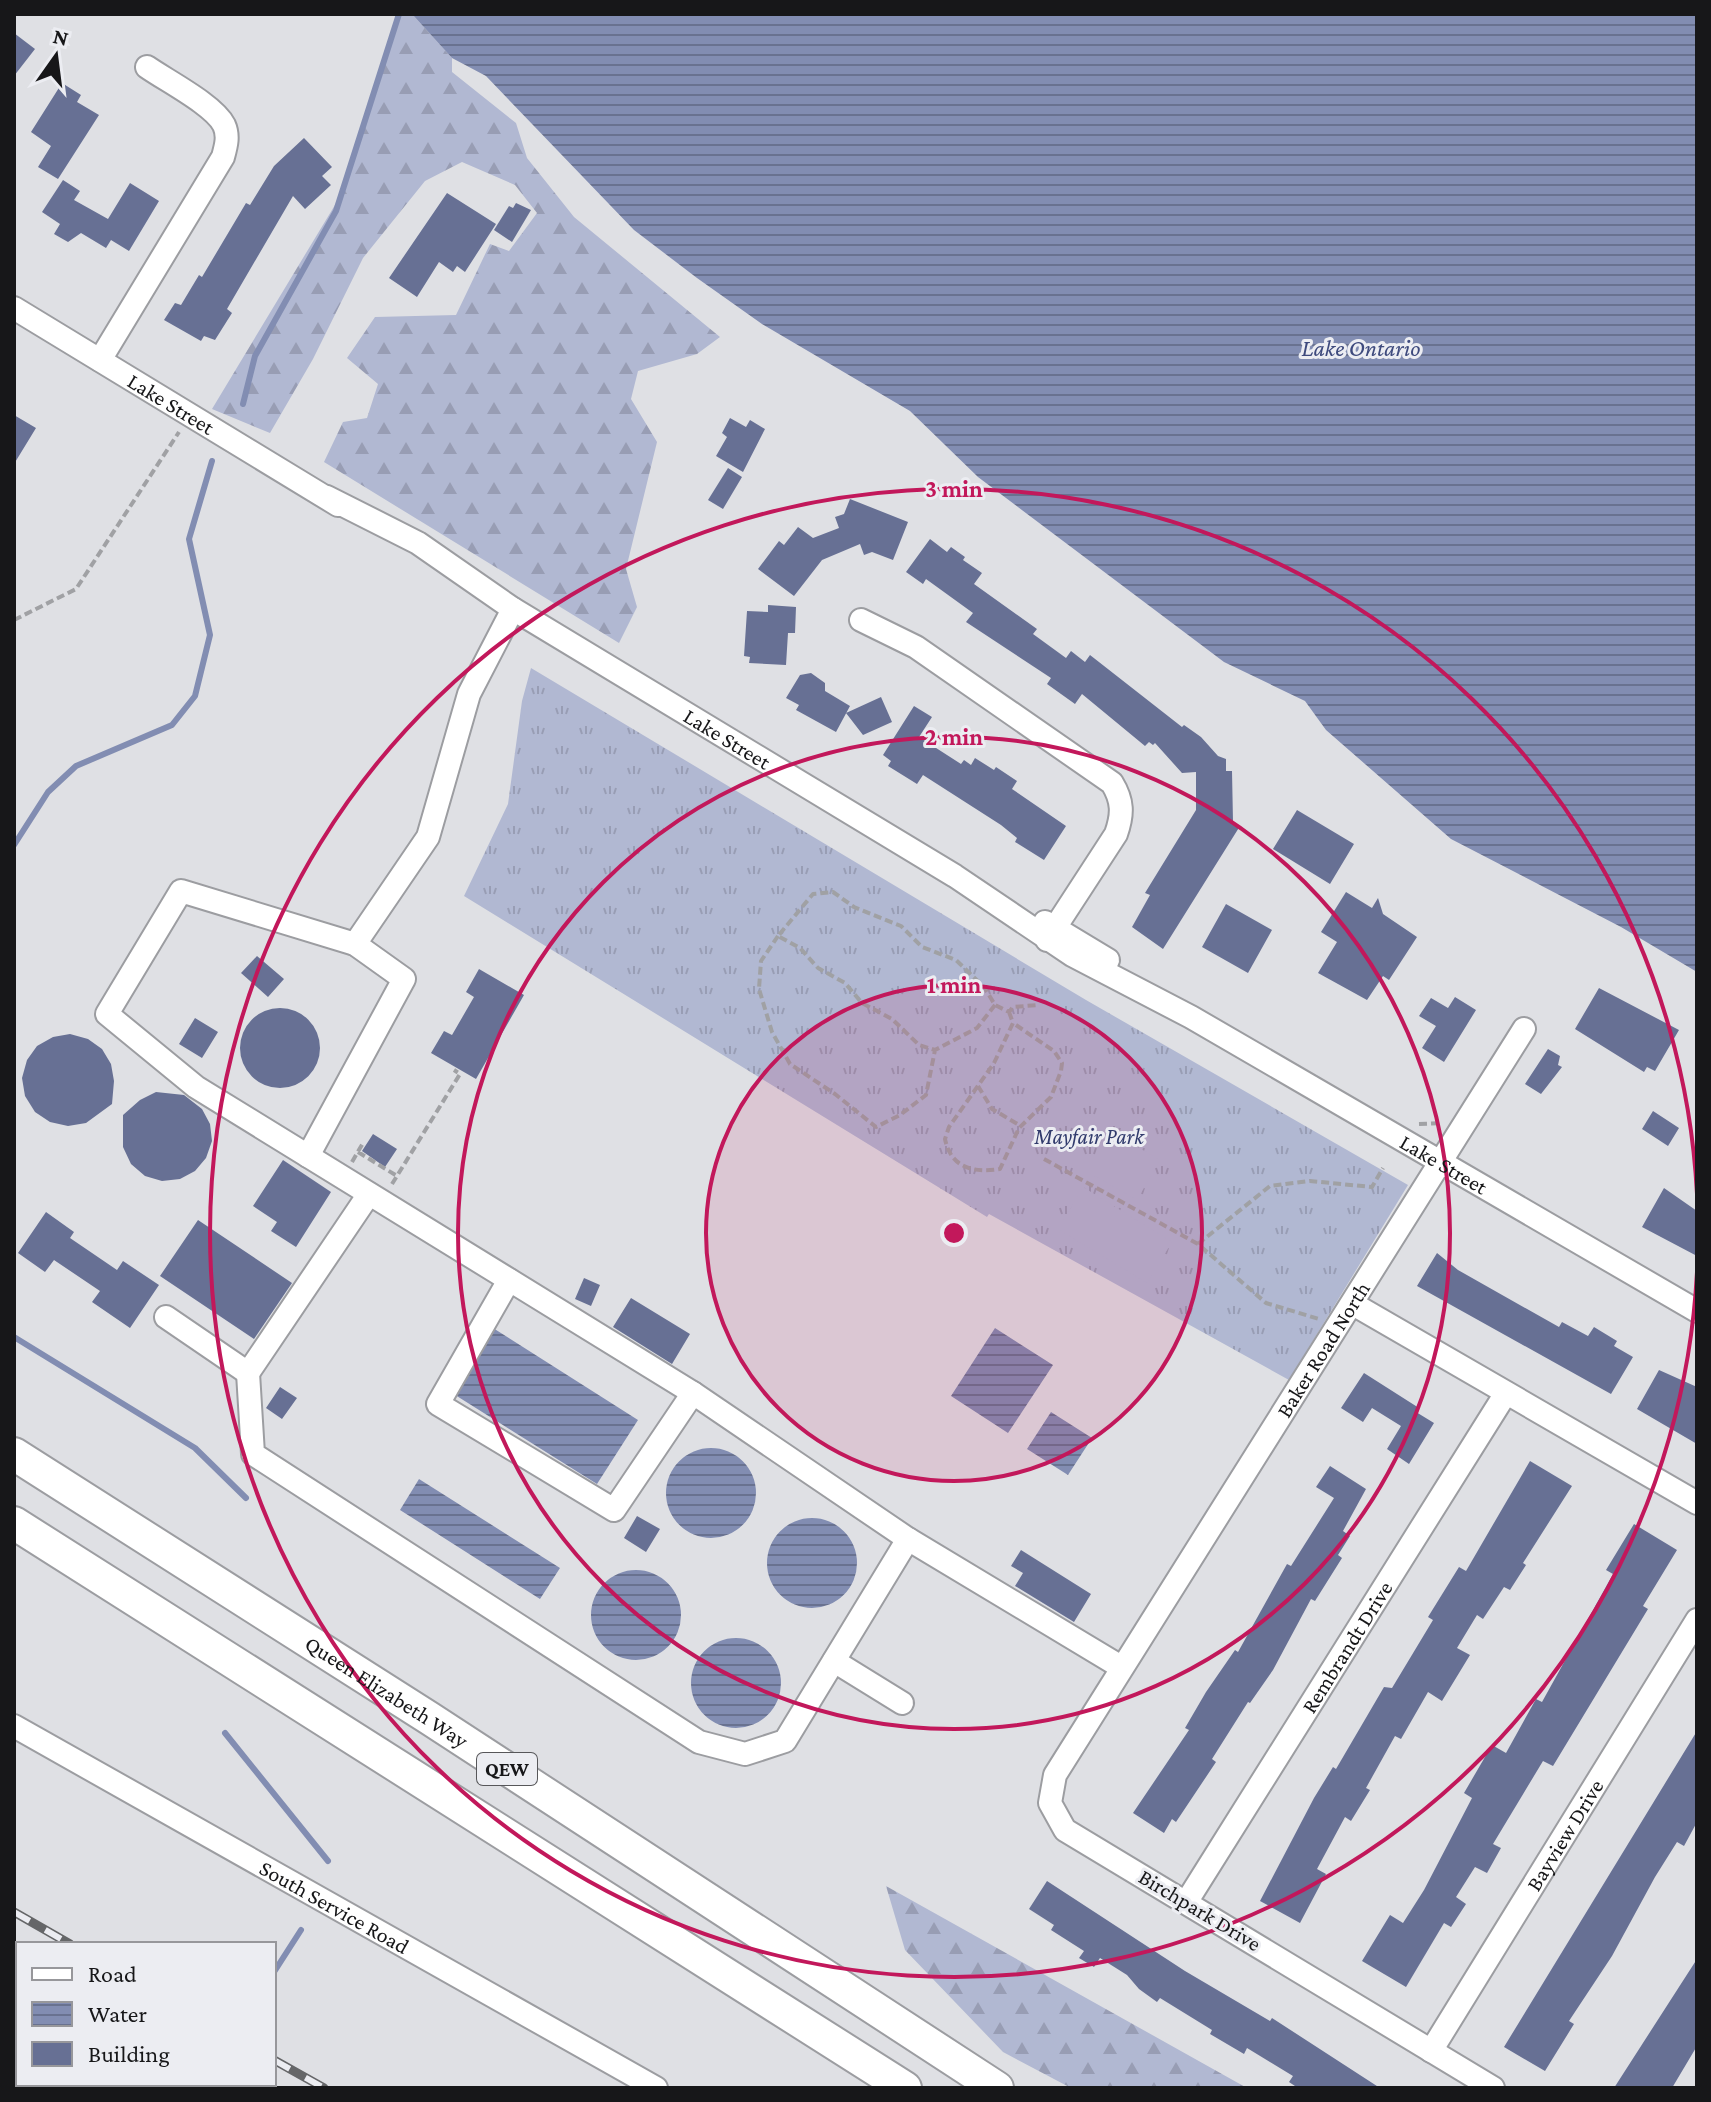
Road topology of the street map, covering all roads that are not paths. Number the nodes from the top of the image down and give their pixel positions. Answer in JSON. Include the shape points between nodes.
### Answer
{"nodes":[{"id":1,"x":147,"y":67,"type":"dead end"},
{"id":2,"x":14,"y":308,"type":"edge"},
{"id":3,"x":100,"y":360,"type":"junction"},
{"id":4,"x":506,"y":605,"type":"junction"},
{"id":5,"x":861,"y":620,"type":"dead end"},
{"id":6,"x":1052,"y":934,"type":"junction"},
{"id":7,"x":355,"y":944,"type":"junction"},
{"id":8,"x":1524,"y":1029,"type":"dead end"},
{"id":9,"x":308,"y":1156,"type":"junction"},
{"id":10,"x":1442,"y":1160,"type":"junction"},
{"id":11,"x":375,"y":1198,"type":"junction"},
{"id":12,"x":509,"y":1280,"type":"junction"},
{"id":13,"x":1353,"y":1304,"type":"junction"},
{"id":14,"x":1697,"y":1311,"type":"edge"},
{"id":15,"x":166,"y":1317,"type":"dead end"},
{"id":16,"x":248,"y":1373,"type":"junction"},
{"id":17,"x":693,"y":1393,"type":"junction"},
{"id":18,"x":1506,"y":1393,"type":"junction"},
{"id":19,"x":14,"y":1454,"type":"edge"},
{"id":20,"x":1697,"y":1503,"type":"edge"},
{"id":21,"x":14,"y":1523,"type":"edge"},
{"id":22,"x":908,"y":1539,"type":"junction"},
{"id":23,"x":1697,"y":1620,"type":"edge"},
{"id":24,"x":834,"y":1661,"type":"junction"},
{"id":25,"x":1121,"y":1667,"type":"junction"},
{"id":26,"x":902,"y":1703,"type":"dead end"},
{"id":27,"x":14,"y":1726,"type":"edge"},
{"id":28,"x":1187,"y":1901,"type":"junction"},
{"id":29,"x":1431,"y":2051,"type":"junction"},
{"id":30,"x":656,"y":2088,"type":"edge"},
{"id":31,"x":905,"y":2088,"type":"edge"},
{"id":32,"x":997,"y":2088,"type":"edge"},
{"id":33,"x":1493,"y":2088,"type":"edge"}],
"edges":[{"from":1,"to":3,"type":"street","via":[[216,114],[227,140],[223,157]]},
{"from":2,"to":3,"type":"street","name":"Lake Street"},
{"from":3,"to":4,"type":"street","name":"Lake Street","via":[[327,497],[410,556]]},
{"from":4,"to":6,"type":"street","name":"Lake Street"},
{"from":4,"to":7,"type":"street","via":[[469,694],[428,837]]},
{"from":5,"to":6,"type":"street","via":[[916,647],[1112,783],[1120,796],[1123,815],[1116,834]]},
{"from":6,"to":10,"type":"street","name":"Lake Street"},
{"from":7,"to":9,"type":"street","via":[[404,979]]},
{"from":7,"to":9,"type":"street","via":[[181,891],[107,1014],[196,1087]]},
{"from":8,"to":10,"type":"street","name":"Baker Road North"},
{"from":9,"to":11,"type":"street"},
{"from":10,"to":13,"type":"street","name":"Baker Road North"},
{"from":10,"to":14,"type":"street","name":"Lake Street"},
{"from":11,"to":12,"type":"street"},
{"from":11,"to":16,"type":"street"},
{"from":12,"to":17,"type":"street"},
{"from":12,"to":17,"type":"street","via":[[438,1404],[614,1510]]},
{"from":13,"to":18,"type":"street"},
{"from":13,"to":25,"type":"street","name":"Baker Road North"},
{"from":15,"to":16,"type":"street"},
{"from":16,"to":24,"type":"street","via":[[253,1454],[699,1742],[745,1754],[785,1741]]},
{"from":17,"to":22,"type":"street"},
{"from":18,"to":20,"type":"street"},
{"from":18,"to":28,"type":"street","name":"Rembrandt Drive"},
{"from":19,"to":32,"type":"highway","name":"Queen Elizabeth Way","number":"QEW"},
{"from":21,"to":31,"type":"highway","number":"QEW"},
{"from":22,"to":24,"type":"street"},
{"from":22,"to":25,"type":"street"},
{"from":23,"to":29,"type":"street","name":"Bayview Drive"},
{"from":24,"to":26,"type":"street"},
{"from":25,"to":28,"type":"street","name":"Birchpark Drive","via":[[1055,1775],[1050,1803],[1065,1830]]},
{"from":27,"to":30,"type":"street","name":"South Service Road"},
{"from":28,"to":29,"type":"street","name":"Birchpark Drive"},
{"from":29,"to":33,"type":"street","name":"Birchpark Drive"}]}
